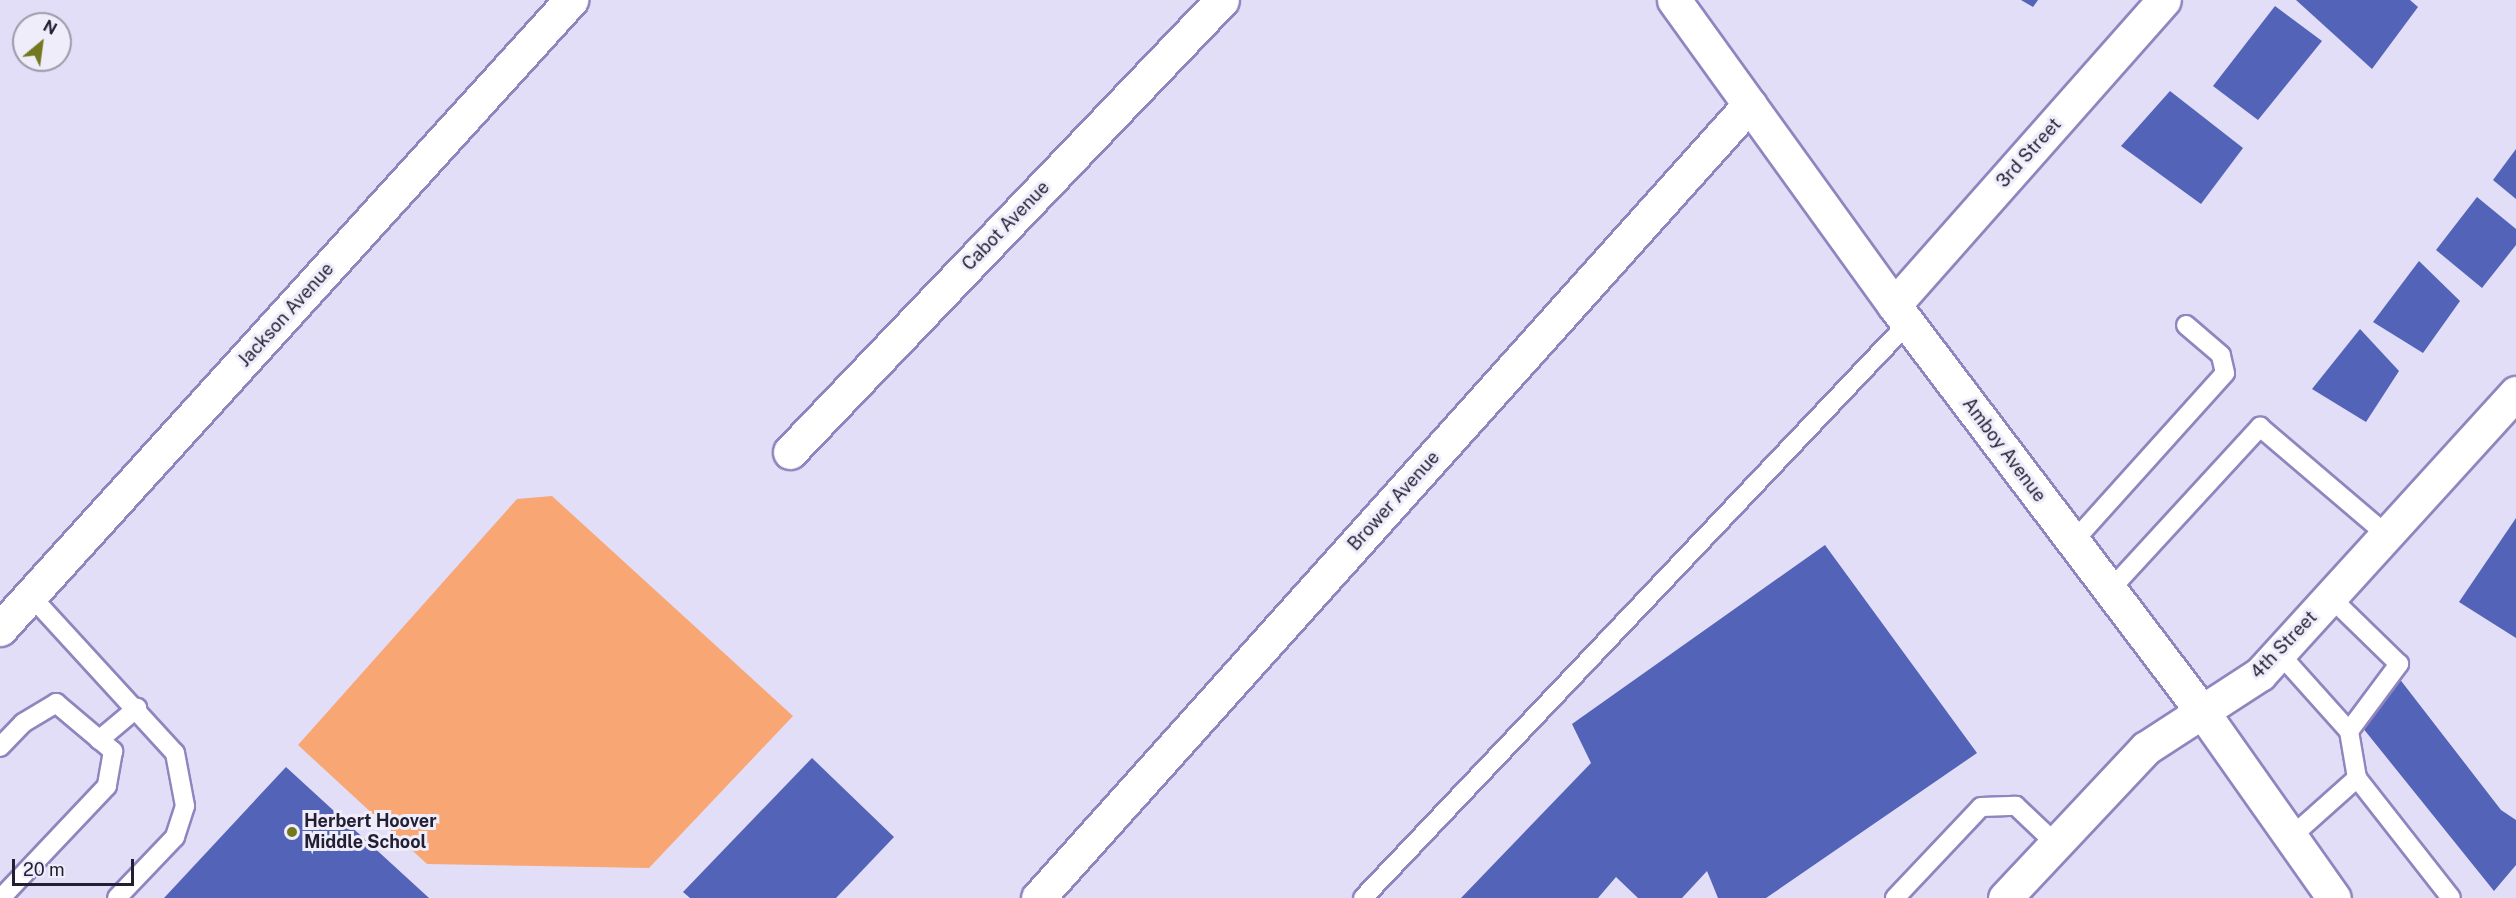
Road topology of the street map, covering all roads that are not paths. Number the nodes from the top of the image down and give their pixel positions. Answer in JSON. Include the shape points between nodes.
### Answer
{"nodes":[{"id":1,"x":571,"y":0,"type":"edge"},
{"id":2,"x":1222,"y":0,"type":"edge"},
{"id":3,"x":1674,"y":0,"type":"edge"},
{"id":4,"x":2164,"y":0,"type":"edge"},
{"id":5,"x":1750,"y":104,"type":"junction"},
{"id":6,"x":1901,"y":314,"type":"junction"},
{"id":7,"x":2186,"y":325,"type":"dead end"},
{"id":8,"x":2516,"y":393,"type":"edge"},
{"id":9,"x":790,"y":452,"type":"dead end"},
{"id":10,"x":2387,"y":535,"type":"junction"},
{"id":11,"x":2073,"y":542,"type":"junction"},
{"id":12,"x":2110,"y":590,"type":"junction"},
{"id":13,"x":30,"y":596,"type":"junction"},
{"id":14,"x":2330,"y":597,"type":"junction"},
{"id":15,"x":0,"y":629,"type":"edge"},
{"id":16,"x":2279,"y":653,"type":"junction"},
{"id":17,"x":137,"y":708,"type":"junction"},
{"id":18,"x":2204,"y":714,"type":"junction"},
{"id":19,"x":2349,"y":731,"type":"junction"},
{"id":20,"x":99,"y":740,"type":"junction"},
{"id":21,"x":0,"y":747,"type":"edge"},
{"id":22,"x":2357,"y":778,"type":"junction"},
{"id":23,"x":2291,"y":837,"type":"junction"},
{"id":24,"x":2056,"y":844,"type":"junction"},
{"id":25,"x":1,"y":898,"type":"edge"},
{"id":26,"x":117,"y":898,"type":"edge"},
{"id":27,"x":1038,"y":898,"type":"edge"},
{"id":28,"x":1363,"y":898,"type":"edge"},
{"id":29,"x":1895,"y":898,"type":"edge"},
{"id":30,"x":2006,"y":898,"type":"edge"},
{"id":31,"x":2334,"y":898,"type":"edge"},
{"id":32,"x":2451,"y":898,"type":"edge"}],
"edges":[{"from":1,"to":13,"type":"street","name":"Jackson Avenue"},
{"from":2,"to":9,"type":"street","name":"Cabot Avenue"},
{"from":3,"to":5,"type":"street","name":"Amboy Avenue"},
{"from":4,"to":6,"type":"street","name":"3rd Street"},
{"from":5,"to":6,"type":"street","name":"Amboy Avenue"},
{"from":5,"to":27,"type":"street","name":"Brower Avenue"},
{"from":6,"to":11,"type":"street","name":"Amboy Avenue"},
{"from":6,"to":28,"type":"lane"},
{"from":7,"to":11,"type":"lane","via":[[2221,356],[2225,373]]},
{"from":8,"to":10,"type":"street","name":"4th Street"},
{"from":10,"to":12,"type":"lane","via":[[2260,427]]},
{"from":10,"to":14,"type":"street","name":"4th Street"},
{"from":11,"to":12,"type":"street","name":"Amboy Avenue"},
{"from":12,"to":18,"type":"street","name":"Amboy Avenue"},
{"from":13,"to":15,"type":"street","name":"Jackson Avenue"},
{"from":13,"to":17,"type":"lane"},
{"from":14,"to":16,"type":"street","name":"4th Street"},
{"from":14,"to":19,"type":"lane","via":[[2399,664]]},
{"from":16,"to":18,"type":"street","name":"4th Street","via":[[2260,674]]},
{"from":16,"to":19,"type":"lane"},
{"from":17,"to":20,"type":"lane"},
{"from":17,"to":26,"type":"lane","via":[[175,753],[185,806],[175,837]]},
{"from":18,"to":23,"type":"street","name":"Amboy Avenue"},
{"from":18,"to":24,"type":"street","name":"4th Street","via":[[2146,748]]},
{"from":19,"to":22,"type":"lane"},
{"from":20,"to":21,"type":"lane","via":[[56,703],[23,723]]},
{"from":20,"to":25,"type":"lane","via":[[112,751],[107,786]]},
{"from":22,"to":23,"type":"lane"},
{"from":22,"to":32,"type":"lane"},
{"from":23,"to":31,"type":"street","name":"Amboy Avenue"},
{"from":24,"to":29,"type":"lane","via":[[2016,806],[1981,807]]},
{"from":24,"to":30,"type":"street","name":"4th Street"}]}
